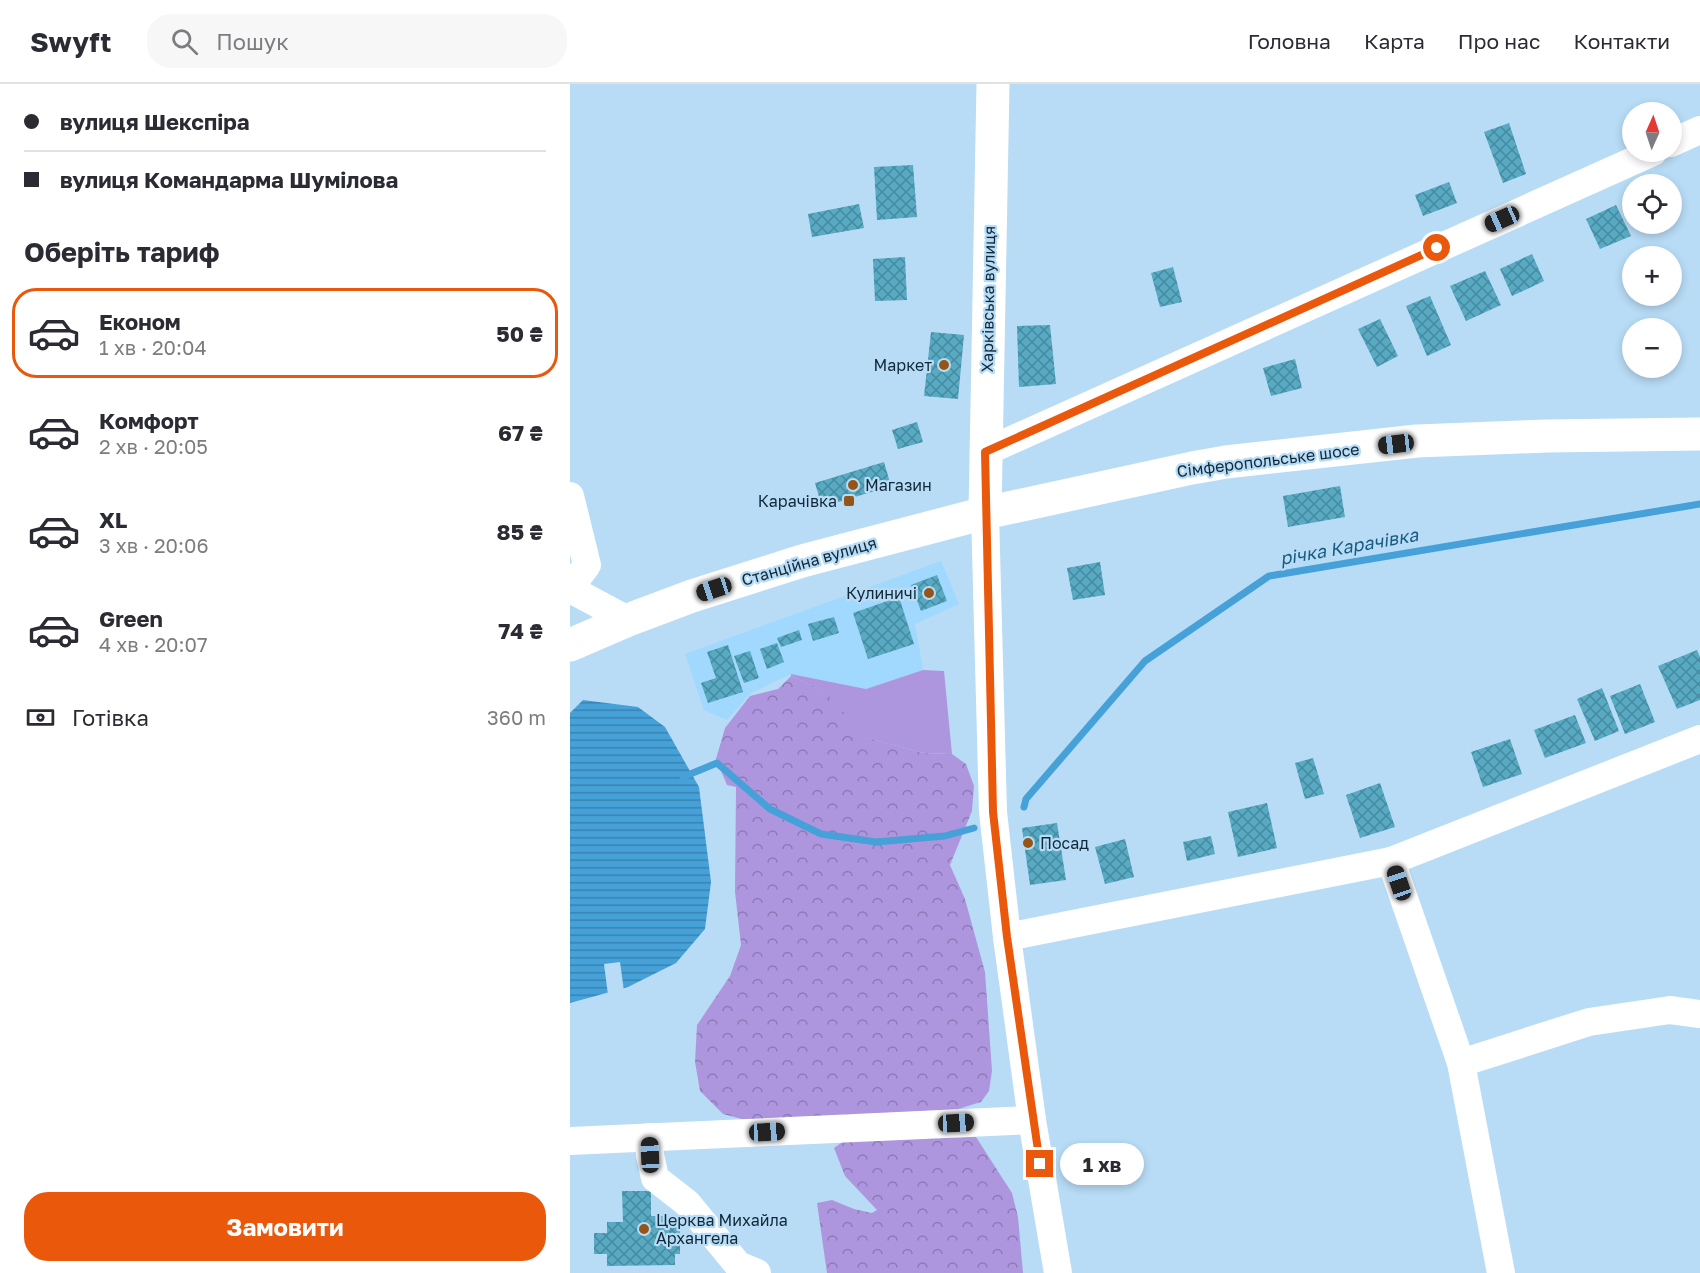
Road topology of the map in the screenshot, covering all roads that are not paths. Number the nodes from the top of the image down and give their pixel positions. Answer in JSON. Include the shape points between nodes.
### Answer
{"nodes":[{"id":1,"x":993,"y":84,"type":"edge"},
{"id":2,"x":1700,"y":130,"type":"edge"},
{"id":3,"x":1682,"y":138,"type":"edge"},
{"id":4,"x":1631,"y":162,"type":"edge"},
{"id":5,"x":1700,"y":434,"type":"edge"},
{"id":6,"x":985,"y":452,"type":"junction"},
{"id":7,"x":570,"y":496,"type":"edge"},
{"id":8,"x":985,"y":513,"type":"junction"},
{"id":9,"x":570,"y":588,"type":"edge"},
{"id":10,"x":628,"y":620,"type":"junction"},
{"id":11,"x":570,"y":645,"type":"edge"},
{"id":12,"x":1700,"y":740,"type":"edge"},
{"id":13,"x":1391,"y":861,"type":"junction"},
{"id":14,"x":1007,"y":937,"type":"junction"},
{"id":15,"x":1700,"y":1014,"type":"edge"},
{"id":16,"x":1461,"y":1063,"type":"junction"},
{"id":17,"x":1032,"y":1120,"type":"junction"},
{"id":18,"x":649,"y":1137,"type":"junction"},
{"id":19,"x":570,"y":1141,"type":"edge"},
{"id":20,"x":757,"y":1273,"type":"edge"},
{"id":21,"x":1058,"y":1273,"type":"edge"},
{"id":22,"x":1501,"y":1273,"type":"edge"}],
"edges":[{"from":1,"to":6,"type":"main road","name":"Харківська вулиця"},
{"from":2,"to":3,"type":"street"},
{"from":4,"to":6,"type":"street"},
{"from":5,"to":8,"type":"main road","name":"Сімферопольське шосе","via":[[1417,441],[1226,462]]},
{"from":6,"to":8,"type":"main road","name":"Харківська вулиця"},
{"from":7,"to":9,"type":"street","via":[[587,565]]},
{"from":8,"to":10,"type":"main road","name":"Станційна вулиця","via":[[802,561]]},
{"from":8,"to":14,"type":"street","via":[[993,812]]},
{"from":9,"to":10,"type":"street"},
{"from":10,"to":11,"type":"main road","name":"Станційна вулиця"},
{"from":12,"to":13,"type":"street"},
{"from":13,"to":14,"type":"street"},
{"from":13,"to":16,"type":"street"},
{"from":14,"to":17,"type":"street"},
{"from":15,"to":16,"type":"street","via":[[1670,1010],[1589,1022]]},
{"from":16,"to":22,"type":"street"},
{"from":17,"to":18,"type":"street"},
{"from":17,"to":21,"type":"street"},
{"from":18,"to":19,"type":"street"},
{"from":18,"to":20,"type":"street","via":[[655,1178],[687,1203],[738,1265]]}]}
